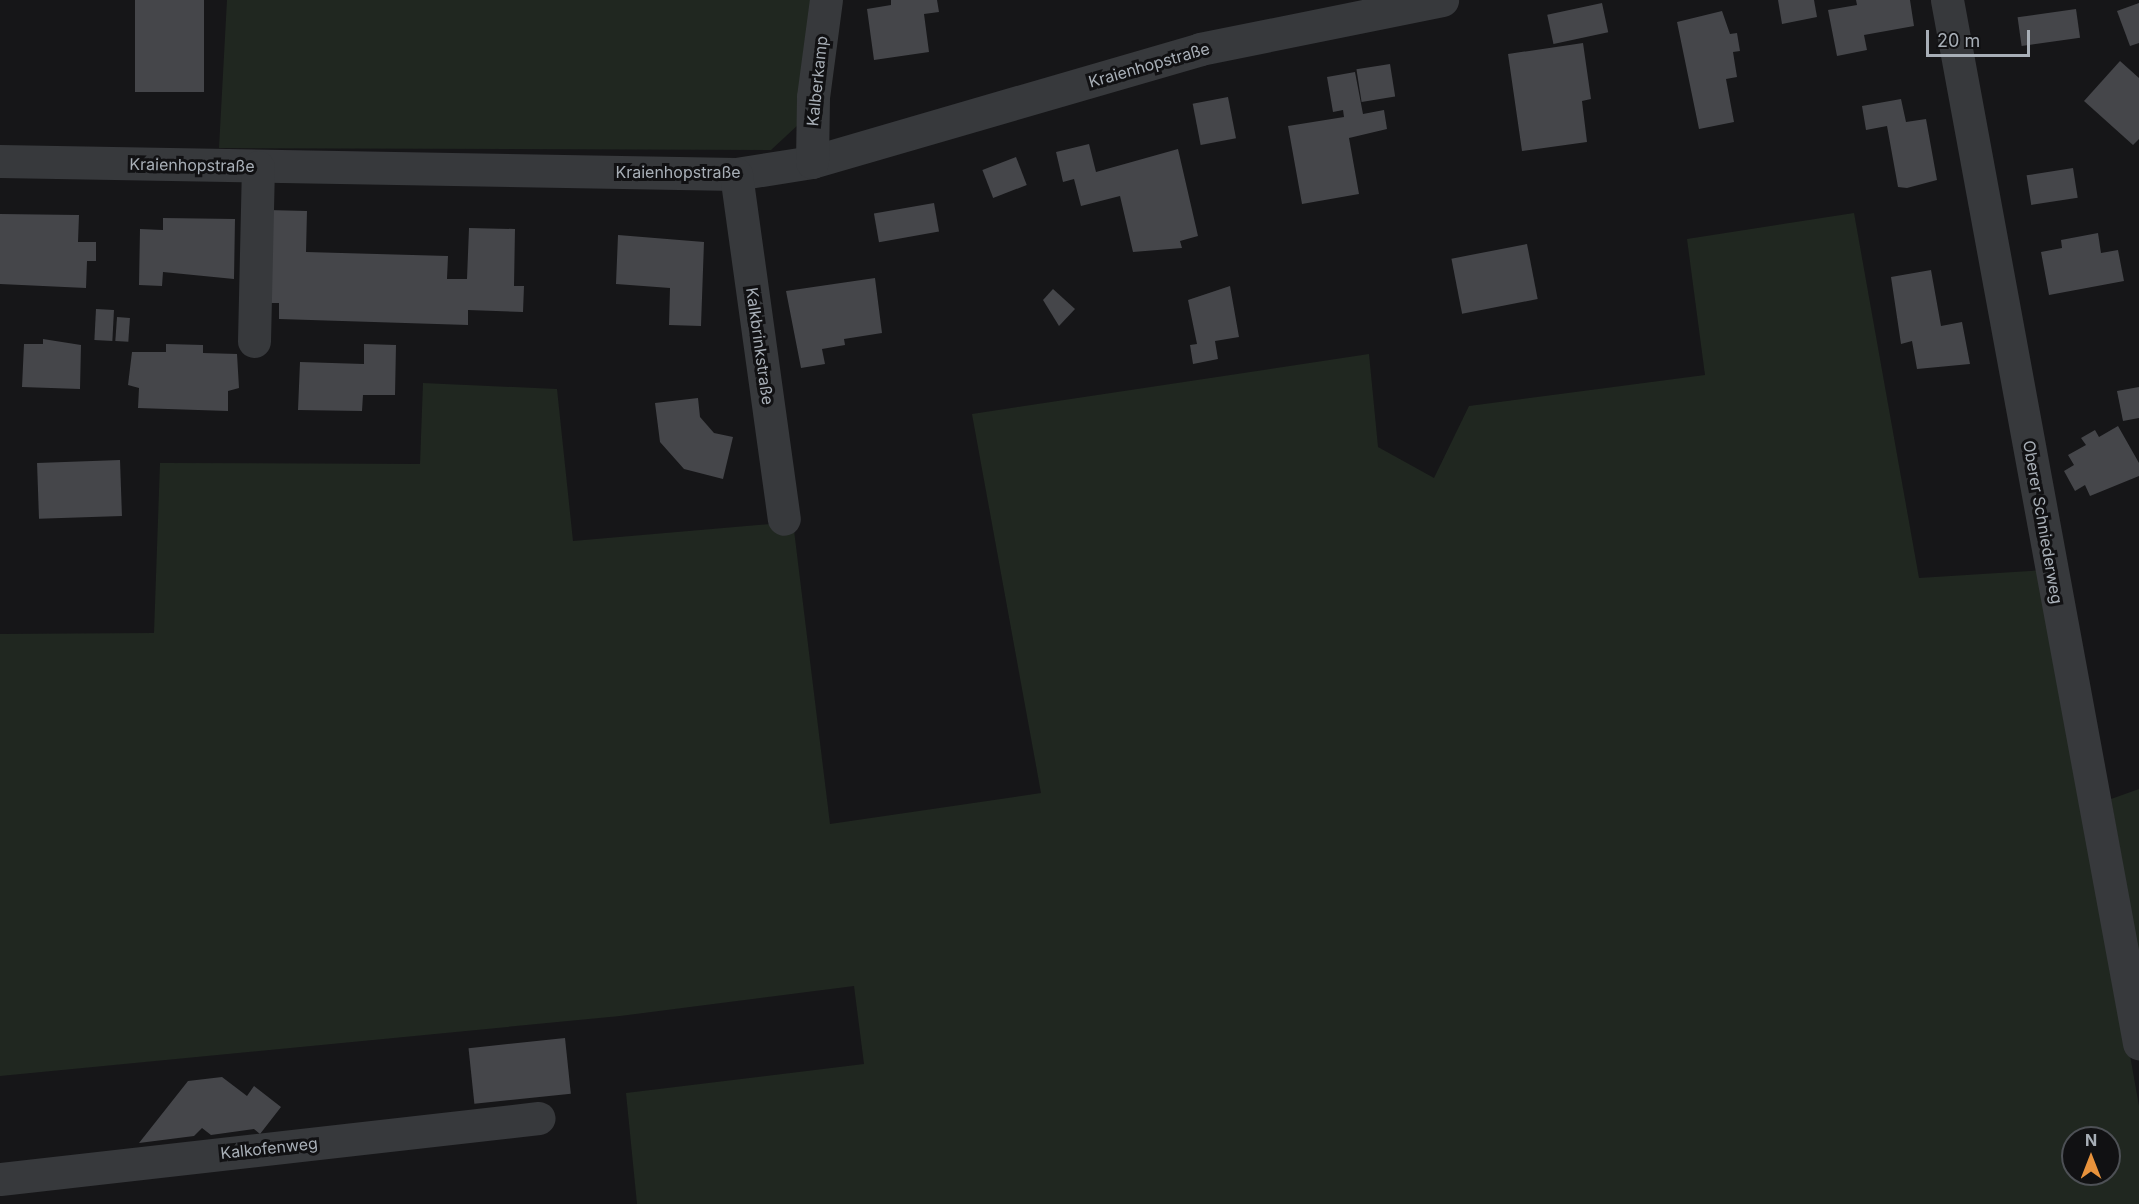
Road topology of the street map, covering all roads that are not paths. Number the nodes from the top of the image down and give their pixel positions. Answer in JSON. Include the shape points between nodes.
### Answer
{"nodes":[{"id":1,"x":826,"y":0,"type":"edge"},
{"id":2,"x":1442,"y":0,"type":"edge"},
{"id":3,"x":1947,"y":0,"type":"edge"},
{"id":4,"x":0,"y":160,"type":"edge"},
{"id":5,"x":812,"y":162,"type":"junction"},
{"id":6,"x":258,"y":167,"type":"junction"},
{"id":7,"x":736,"y":174,"type":"junction"},
{"id":8,"x":255,"y":341,"type":"dead end"},
{"id":9,"x":784,"y":519,"type":"dead end"},
{"id":10,"x":2139,"y":1043,"type":"edge"},
{"id":11,"x":539,"y":1118,"type":"dead end"},
{"id":12,"x":0,"y":1179,"type":"edge"}],
"edges":[{"from":1,"to":5,"type":"street","name":"Kalberkamp","via":[[813,97]]},
{"from":2,"to":5,"type":"street","name":"Kraienhopstraße","via":[[1200,49]]},
{"from":3,"to":10,"type":"street","name":"Oberer Schniederweg"},
{"from":4,"to":6,"type":"street","name":"Kraienhopstraße"},
{"from":5,"to":7,"type":"street","name":"Kraienhopstraße"},
{"from":6,"to":7,"type":"street","name":"Kraienhopstraße"},
{"from":6,"to":8,"type":"street"},
{"from":7,"to":9,"type":"street","name":"Kalkbrinkstraße"},
{"from":11,"to":12,"type":"street","name":"Kalkofenweg"}]}
